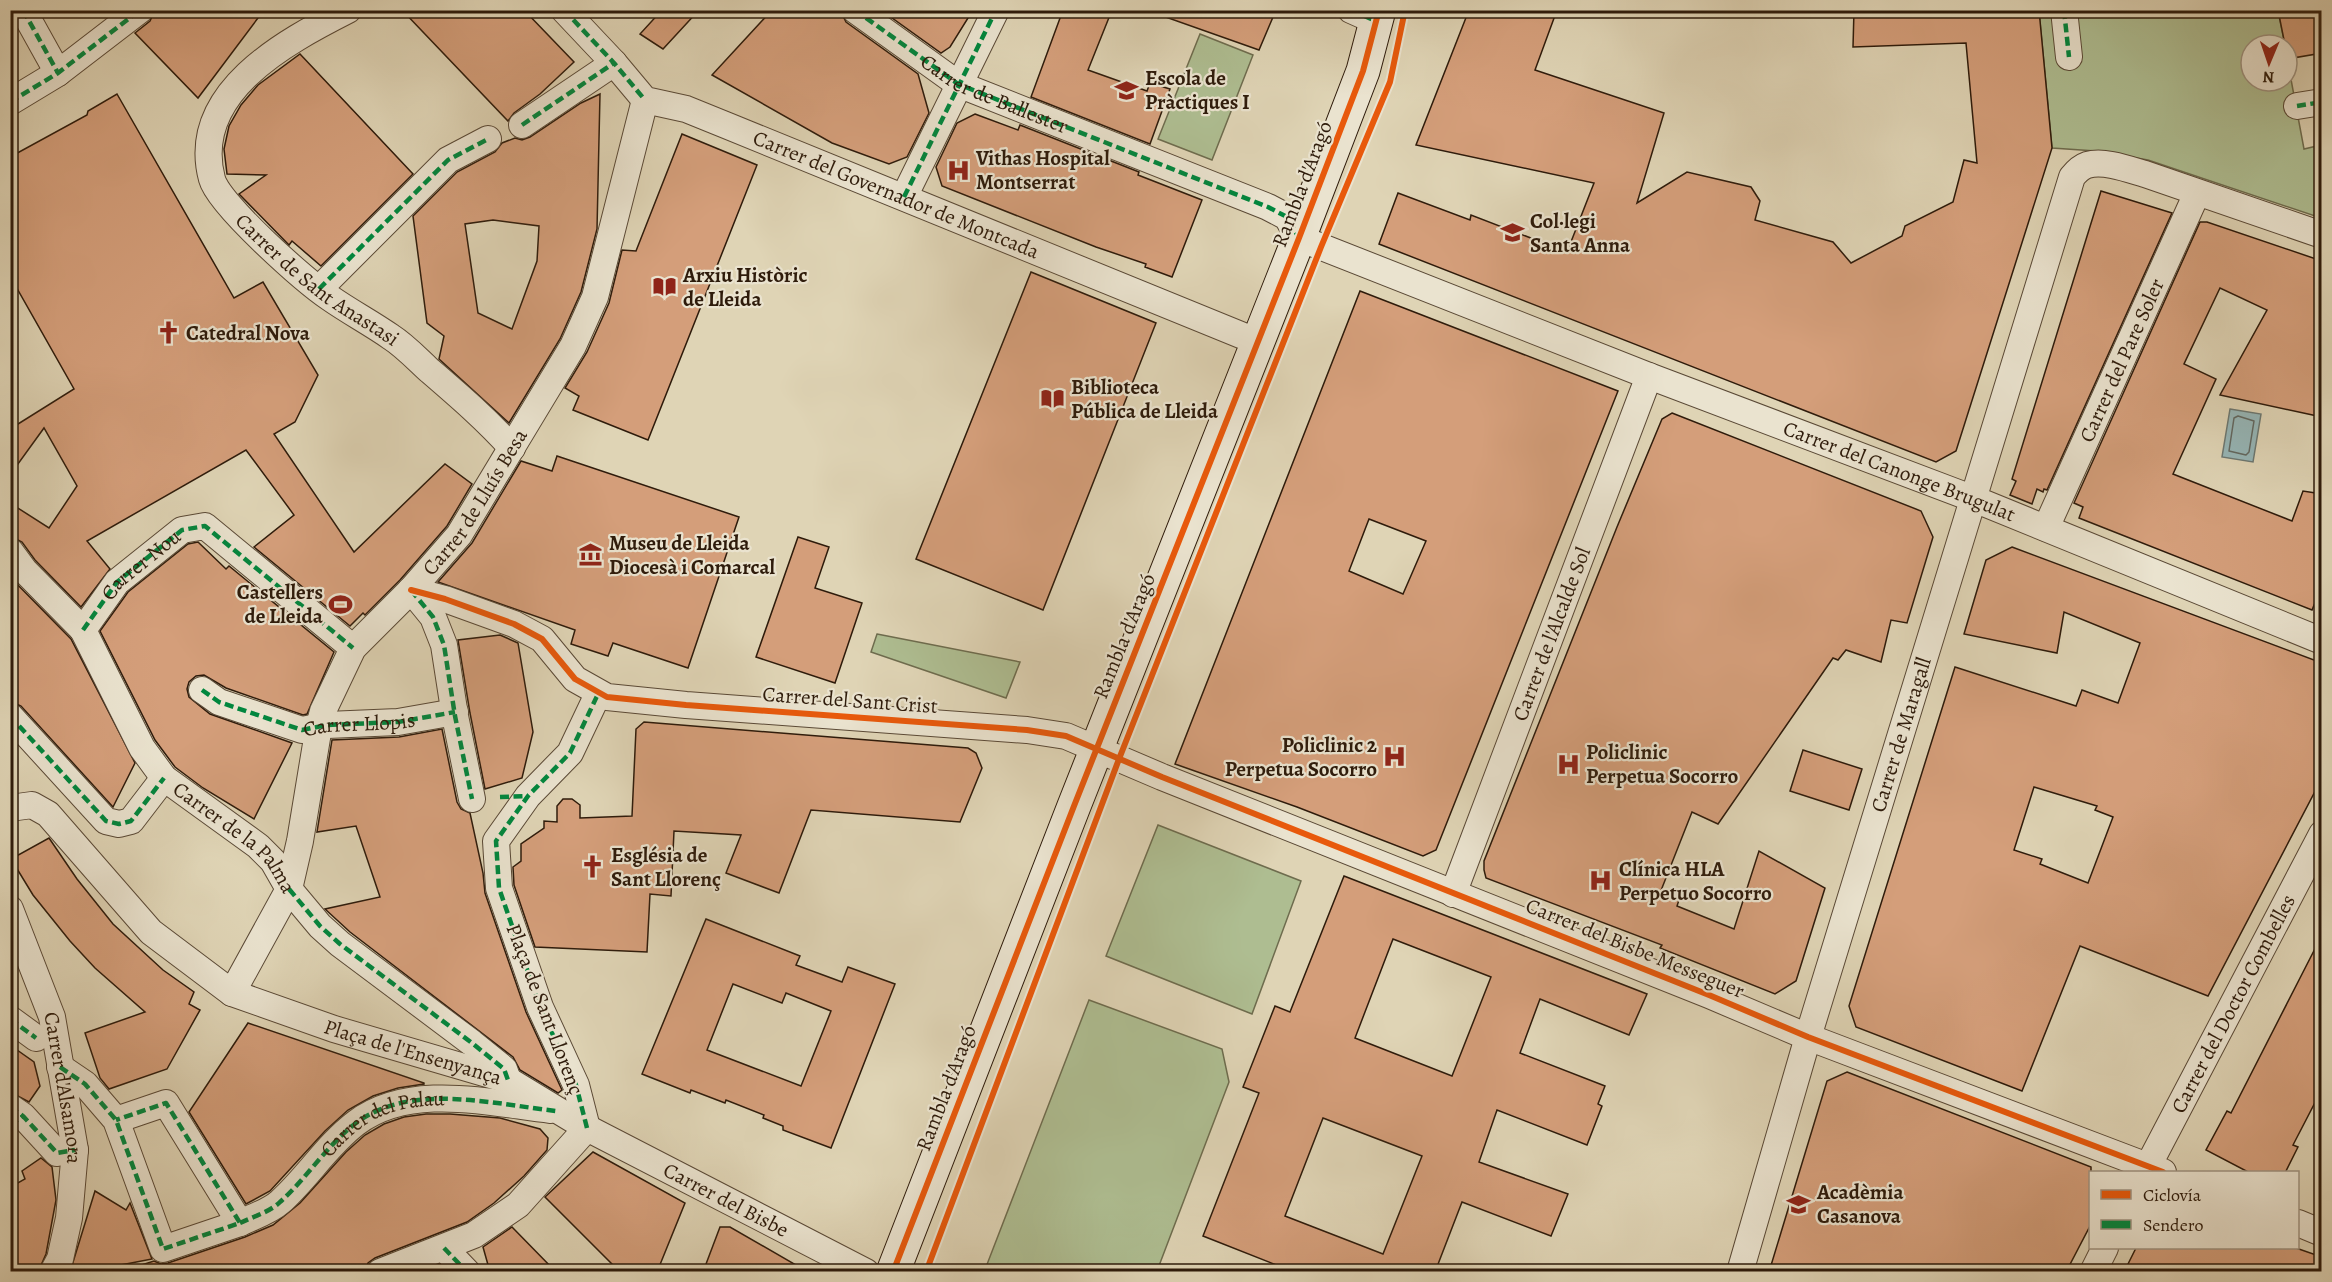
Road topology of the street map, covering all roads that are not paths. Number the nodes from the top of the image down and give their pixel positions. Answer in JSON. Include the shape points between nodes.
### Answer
{"nodes":[{"id":1,"x":23,"y":10,"type":"edge"},
{"id":2,"x":348,"y":10,"type":"edge"},
{"id":3,"x":564,"y":10,"type":"edge"},
{"id":4,"x":855,"y":10,"type":"edge"},
{"id":5,"x":996,"y":10,"type":"edge"},
{"id":6,"x":2064,"y":10,"type":"edge"},
{"id":7,"x":1369,"y":14,"type":"edge"},
{"id":8,"x":132,"y":16,"type":"edge"},
{"id":9,"x":2069,"y":57,"type":"dead end"},
{"id":10,"x":614,"y":63,"type":"junction"},
{"id":11,"x":57,"y":73,"type":"junction"},
{"id":12,"x":958,"y":84,"type":"junction"},
{"id":13,"x":645,"y":100,"type":"junction"},
{"id":14,"x":10,"y":102,"type":"edge"},
{"id":15,"x":522,"y":125,"type":"dead end"},
{"id":16,"x":488,"y":139,"type":"dead end"},
{"id":17,"x":2197,"y":193,"type":"junction"},
{"id":18,"x":904,"y":197,"type":"junction"},
{"id":19,"x":2322,"y":236,"type":"edge"},
{"id":20,"x":1299,"y":238,"type":"junction"},
{"id":21,"x":319,"y":289,"type":"junction"},
{"id":22,"x":1258,"y":342,"type":"junction"},
{"id":23,"x":1649,"y":376,"type":"junction"},
{"id":24,"x":512,"y":448,"type":"junction"},
{"id":25,"x":1974,"y":499,"type":"junction"},
{"id":26,"x":2046,"y":528,"type":"junction"},
{"id":27,"x":10,"y":551,"type":"edge"},
{"id":28,"x":411,"y":590,"type":"junction"},
{"id":29,"x":83,"y":630,"type":"junction"},
{"id":30,"x":2322,"y":641,"type":"edge"},
{"id":31,"x":353,"y":648,"type":"junction"},
{"id":32,"x":202,"y":690,"type":"dead end"},
{"id":33,"x":598,"y":694,"type":"junction"},
{"id":34,"x":455,"y":712,"type":"junction"},
{"id":35,"x":10,"y":716,"type":"edge"},
{"id":36,"x":319,"y":726,"type":"junction"},
{"id":37,"x":1097,"y":748,"type":"junction"},
{"id":38,"x":164,"y":778,"type":"junction"},
{"id":39,"x":528,"y":796,"type":"junction"},
{"id":40,"x":500,"y":797,"type":"dead end"},
{"id":41,"x":472,"y":799,"type":"dead end"},
{"id":42,"x":10,"y":808,"type":"edge"},
{"id":43,"x":2322,"y":834,"type":"edge"},
{"id":44,"x":2315,"y":864,"type":"edge"},
{"id":45,"x":289,"y":889,"type":"junction"},
{"id":46,"x":1453,"y":894,"type":"junction"},
{"id":47,"x":10,"y":909,"type":"edge"},
{"id":48,"x":232,"y":993,"type":"junction"},
{"id":49,"x":10,"y":1019,"type":"edge"},
{"id":50,"x":1808,"y":1037,"type":"junction"},
{"id":51,"x":36,"y":1038,"type":"dead end"},
{"id":52,"x":60,"y":1067,"type":"junction"},
{"id":53,"x":508,"y":1080,"type":"junction"},
{"id":54,"x":556,"y":1111,"type":"junction"},
{"id":55,"x":15,"y":1116,"type":"edge"},
{"id":56,"x":116,"y":1120,"type":"junction"},
{"id":57,"x":587,"y":1128,"type":"junction"},
{"id":58,"x":75,"y":1150,"type":"junction"},
{"id":59,"x":2152,"y":1171,"type":"edge"},
{"id":60,"x":240,"y":1223,"type":"junction"},
{"id":61,"x":2299,"y":1223,"type":"edge"},
{"id":62,"x":2322,"y":1233,"type":"edge"},
{"id":63,"x":444,"y":1248,"type":"junction"},
{"id":64,"x":2104,"y":1249,"type":"edge"},
{"id":65,"x":54,"y":1272,"type":"edge"},
{"id":66,"x":380,"y":1272,"type":"edge"},
{"id":67,"x":467,"y":1272,"type":"edge"},
{"id":68,"x":866,"y":1272,"type":"edge"},
{"id":69,"x":893,"y":1272,"type":"edge"},
{"id":70,"x":1740,"y":1272,"type":"edge"},
{"id":71,"x":2092,"y":1272,"type":"edge"}],
"edges":[{"from":1,"to":11,"type":"street"},
{"from":2,"to":21,"type":"street","name":"Carrer de Sant Anastasi","via":[[275,50],[224,101],[210,128],[212,180],[225,202]]},
{"from":3,"to":10,"type":"street"},
{"from":4,"to":12,"type":"street","name":"Carrer de Ballester"},
{"from":5,"to":12,"type":"street"},
{"from":6,"to":9,"type":"street"},
{"from":7,"to":20,"type":"main road","name":"Rambla d'Aragó","via":[[1363,71]]},
{"from":8,"to":11,"type":"street"},
{"from":10,"to":13,"type":"street"},
{"from":10,"to":15,"type":"street"},
{"from":11,"to":14,"type":"street"},
{"from":12,"to":18,"type":"street"},
{"from":12,"to":20,"type":"street","name":"Carrer de Ballester","via":[[1268,207],[1287,217]]},
{"from":13,"to":18,"type":"street","name":"Carrer del Governador de Montcada","via":[[686,110]]},
{"from":13,"to":24,"type":"street","name":"Carrer de Lluís Besa","via":[[596,297],[573,346]]},
{"from":16,"to":21,"type":"street","via":[[448,160]]},
{"from":17,"to":19,"type":"street"},
{"from":17,"to":25,"type":"street","name":"Carrer de Maragall","via":[[2117,167],[2088,165],[2072,177]]},
{"from":17,"to":26,"type":"street","name":"Carrer del Pare Soler"},
{"from":18,"to":22,"type":"street","name":"Carrer del Governador de Montcada"},
{"from":20,"to":22,"type":"main road","name":"Rambla d'Aragó"},
{"from":20,"to":23,"type":"street","name":"Carrer del Canonge Brugulat"},
{"from":21,"to":24,"type":"street","name":"Carrer de Sant Anastasi","via":[[393,338],[485,418]]},
{"from":22,"to":37,"type":"main road","name":"Rambla d'Aragó"},
{"from":23,"to":25,"type":"street","name":"Carrer del Canonge Brugulat"},
{"from":23,"to":46,"type":"street","name":"Carrer de l'Alcalde Sol"},
{"from":24,"to":28,"type":"street","name":"Carrer de Lluís Besa","via":[[459,536]]},
{"from":25,"to":26,"type":"street","name":"Carrer del Canonge Brugulat"},
{"from":25,"to":50,"type":"street","name":"Carrer de Maragall"},
{"from":26,"to":30,"type":"street","name":"Carrer del Canonge Brugulat"},
{"from":27,"to":29,"type":"street","name":"Carrer de la Palma"},
{"from":28,"to":31,"type":"street","name":"Carrer de Lluís Besa"},
{"from":28,"to":33,"type":"street","via":[[445,598],[542,639],[575,679]]},
{"from":28,"to":34,"type":"street","via":[[433,617],[444,645]]},
{"from":29,"to":31,"type":"street","name":"Carrer Nou","via":[[117,582],[182,530],[205,526]]},
{"from":29,"to":38,"type":"street","name":"Carrer de la Palma","via":[[142,748]]},
{"from":31,"to":36,"type":"street","name":"Carrer de Lluís Besa"},
{"from":32,"to":36,"type":"street","name":"Carrer Llopis","via":[[219,702],[302,730]]},
{"from":33,"to":37,"type":"street","name":"Carrer del Sant Crist","via":[[644,702],[1045,732]]},
{"from":33,"to":39,"type":"street","name":"Plaça de Sant Llorenç","via":[[570,753]]},
{"from":34,"to":36,"type":"street","name":"Carrer Llopis","via":[[398,722]]},
{"from":34,"to":41,"type":"street"},
{"from":35,"to":38,"type":"street","via":[[106,821],[131,821]]},
{"from":36,"to":45,"type":"street","name":"Carrer de Lluís Besa"},
{"from":37,"to":46,"type":"street","name":"Carrer del Bisbe Messeguer"},
{"from":37,"to":69,"type":"main road","name":"Rambla d'Aragó"},
{"from":38,"to":45,"type":"street","name":"Carrer de la Palma","via":[[258,846],[273,861]]},
{"from":39,"to":40,"type":"street"},
{"from":39,"to":57,"type":"street","name":"Plaça de Sant Llorenç","via":[[496,841],[499,888],[540,1007],[576,1085]]},
{"from":42,"to":48,"type":"street","name":"Plaça de l'Ensenyança","via":[[32,805],[48,814],[151,933]]},
{"from":43,"to":44,"type":"street","name":"Carrer del Doctor Combelles"},
{"from":44,"to":59,"type":"street","name":"Carrer del Doctor Combelles"},
{"from":45,"to":48,"type":"street","name":"Carrer de Lluís Besa"},
{"from":45,"to":53,"type":"street","name":"Carrer de la Palma","via":[[340,944],[472,1043],[504,1069]]},
{"from":46,"to":50,"type":"street","name":"Carrer del Bisbe Messeguer"},
{"from":47,"to":52,"type":"street","name":"Carrer d'Alsamora","via":[[52,1017]]},
{"from":48,"to":53,"type":"street","name":"Plaça de l'Ensenyança","via":[[334,1029]]},
{"from":49,"to":51,"type":"street"},
{"from":50,"to":59,"type":"street","name":"Carrer del Bisbe Messeguer"},
{"from":50,"to":70,"type":"street","name":"Carrer de Maragall"},
{"from":52,"to":56,"type":"street","via":[[85,1084]]},
{"from":52,"to":58,"type":"street","name":"Carrer d'Alsamora"},
{"from":53,"to":54,"type":"street","name":"Plaça de l'Ensenyança"},
{"from":54,"to":57,"type":"street","name":"Plaça de l'Ensenyança"},
{"from":54,"to":60,"type":"street","name":"Carrer del Palau","via":[[449,1099],[412,1099],[382,1108],[356,1123],[279,1204]]},
{"from":55,"to":58,"type":"street","via":[[57,1153]]},
{"from":56,"to":60,"type":"street","via":[[166,1102]]},
{"from":56,"to":60,"type":"street","name":"Carrer del Palau","via":[[163,1249]]},
{"from":57,"to":63,"type":"street","via":[[518,1204],[474,1235]]},
{"from":57,"to":68,"type":"street","name":"Carrer del Bisbe"},
{"from":58,"to":65,"type":"street","name":"Carrer d'Alsamora","via":[[69,1218]]},
{"from":61,"to":62,"type":"street"},
{"from":63,"to":66,"type":"street"},
{"from":63,"to":67,"type":"street"},
{"from":64,"to":71,"type":"street"}]}
